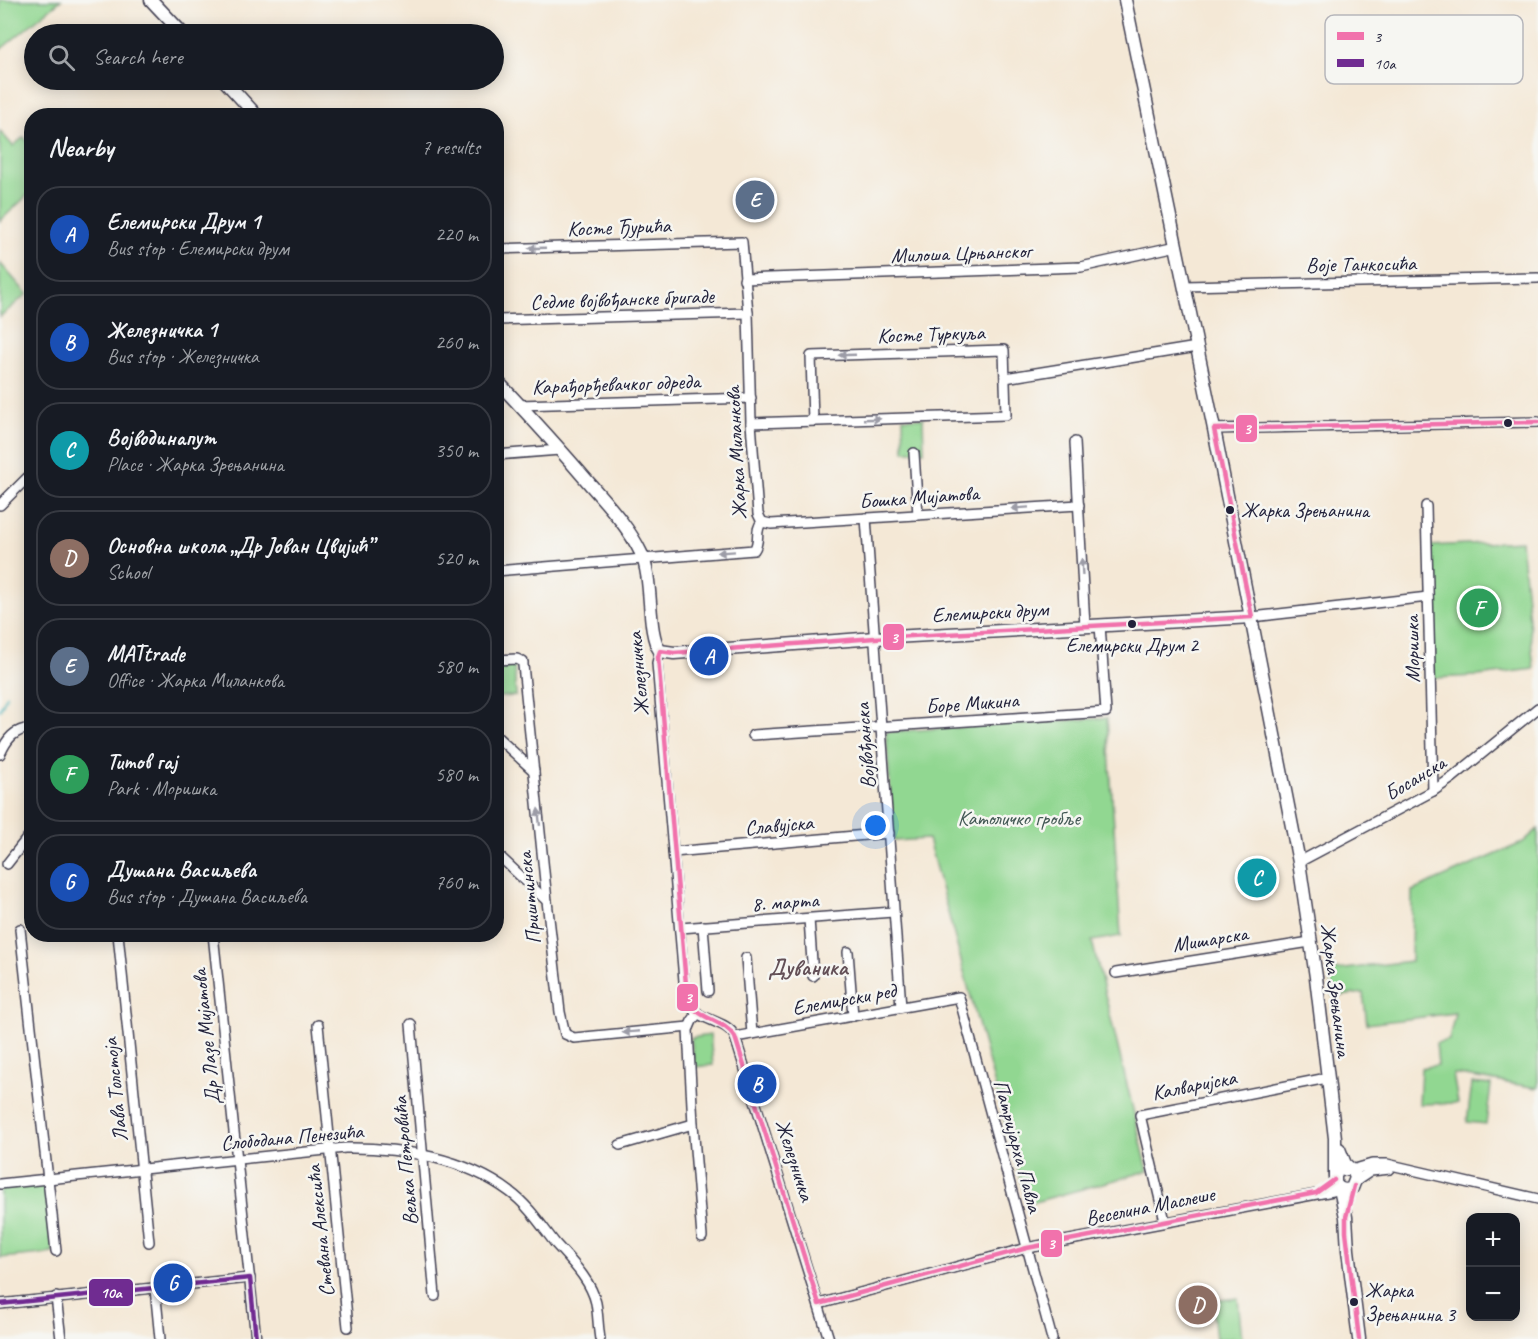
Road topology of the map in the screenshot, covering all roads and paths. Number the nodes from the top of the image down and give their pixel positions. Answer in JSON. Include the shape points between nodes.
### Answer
{"nodes":[{"id":1,"x":152,"y":0,"type":"edge"},
{"id":2,"x":1125,"y":0,"type":"edge"},
{"id":3,"x":174,"y":24,"type":"edge"},
{"id":4,"x":233,"y":90,"type":"edge"},
{"id":5,"x":250,"y":108,"type":"edge"},
{"id":6,"x":742,"y":242,"type":"joint"},
{"id":7,"x":1176,"y":246,"type":"junction"},
{"id":8,"x":504,"y":249,"type":"edge"},
{"id":9,"x":1538,"y":278,"type":"edge"},
{"id":10,"x":744,"y":279,"type":"junction"},
{"id":11,"x":1185,"y":286,"type":"junction"},
{"id":12,"x":748,"y":313,"type":"junction"},
{"id":13,"x":504,"y":320,"type":"edge"},
{"id":14,"x":1197,"y":347,"type":"junction"},
{"id":15,"x":1005,"y":378,"type":"junction"},
{"id":16,"x":504,"y":389,"type":"edge"},
{"id":17,"x":751,"y":398,"type":"junction"},
{"id":18,"x":519,"y":405,"type":"junction"},
{"id":19,"x":813,"y":421,"type":"junction"},
{"id":20,"x":1538,"y":422,"type":"edge"},
{"id":21,"x":751,"y":423,"type":"junction"},
{"id":22,"x":1214,"y":429,"type":"junction"},
{"id":23,"x":1075,"y":442,"type":"dead end"},
{"id":24,"x":560,"y":450,"type":"junction"},
{"id":25,"x":914,"y":453,"type":"dead end"},
{"id":26,"x":504,"y":454,"type":"edge"},
{"id":27,"x":24,"y":481,"type":"edge"},
{"id":28,"x":0,"y":505,"type":"edge"},
{"id":29,"x":1079,"y":505,"type":"junction"},
{"id":30,"x":1426,"y":506,"type":"dead end"},
{"id":31,"x":918,"y":515,"type":"junction"},
{"id":32,"x":866,"y":518,"type":"junction"},
{"id":33,"x":762,"y":522,"type":"junction"},
{"id":34,"x":643,"y":557,"type":"junction"},
{"id":35,"x":504,"y":569,"type":"edge"},
{"id":36,"x":1428,"y":597,"type":"junction"},
{"id":37,"x":1252,"y":617,"type":"junction"},
{"id":38,"x":1100,"y":625,"type":"junction"},
{"id":39,"x":1085,"y":626,"type":"junction"},
{"id":40,"x":875,"y":638,"type":"junction"},
{"id":41,"x":660,"y":651,"type":"junction"},
{"id":42,"x":504,"y":659,"type":"edge"},
{"id":43,"x":1538,"y":708,"type":"edge"},
{"id":44,"x":882,"y":727,"type":"junction"},
{"id":45,"x":24,"y":729,"type":"edge"},
{"id":46,"x":753,"y":735,"type":"dead end"},
{"id":47,"x":504,"y":743,"type":"edge"},
{"id":48,"x":0,"y":754,"type":"edge"},
{"id":49,"x":534,"y":771,"type":"junction"},
{"id":50,"x":1433,"y":791,"type":"junction"},
{"id":51,"x":889,"y":833,"type":"junction"},
{"id":52,"x":24,"y":842,"type":"edge"},
{"id":53,"x":673,"y":852,"type":"junction"},
{"id":54,"x":504,"y":861,"type":"edge"},
{"id":55,"x":1299,"y":862,"type":"junction"},
{"id":56,"x":7,"y":864,"type":"dead end"},
{"id":57,"x":547,"y":901,"type":"junction"},
{"id":58,"x":893,"y":912,"type":"junction"},
{"id":59,"x":809,"y":918,"type":"junction"},
{"id":60,"x":703,"y":927,"type":"junction"},
{"id":61,"x":680,"y":928,"type":"junction"},
{"id":62,"x":20,"y":929,"type":"dead end"},
{"id":63,"x":119,"y":942,"type":"edge"},
{"id":64,"x":214,"y":942,"type":"edge"},
{"id":65,"x":1310,"y":942,"type":"junction"},
{"id":66,"x":848,"y":952,"type":"dead end"},
{"id":67,"x":747,"y":958,"type":"dead end"},
{"id":68,"x":1116,"y":973,"type":"dead end"},
{"id":69,"x":813,"y":976,"type":"dead end"},
{"id":70,"x":708,"y":991,"type":"dead end"},
{"id":71,"x":959,"y":997,"type":"joint"},
{"id":72,"x":900,"y":1007,"type":"junction"},
{"id":73,"x":698,"y":1013,"type":"junction"},
{"id":74,"x":853,"y":1016,"type":"junction"},
{"id":75,"x":411,"y":1024,"type":"dead end"},
{"id":76,"x":318,"y":1025,"type":"dead end"},
{"id":77,"x":689,"y":1027,"type":"junction"},
{"id":78,"x":752,"y":1034,"type":"junction"},
{"id":79,"x":735,"y":1037,"type":"junction"},
{"id":80,"x":1327,"y":1078,"type":"junction"},
{"id":81,"x":693,"y":1125,"type":"junction"},
{"id":82,"x":1335,"y":1138,"type":"junction"},
{"id":83,"x":620,"y":1145,"type":"dead end"},
{"id":84,"x":330,"y":1149,"type":"junction"},
{"id":85,"x":422,"y":1156,"type":"junction"},
{"id":86,"x":238,"y":1160,"type":"junction"},
{"id":87,"x":141,"y":1168,"type":"junction"},
{"id":88,"x":1353,"y":1177,"type":"junction"},
{"id":89,"x":47,"y":1179,"type":"junction"},
{"id":90,"x":1337,"y":1183,"type":"junction"},
{"id":91,"x":0,"y":1184,"type":"edge"},
{"id":92,"x":1538,"y":1199,"type":"edge"},
{"id":93,"x":1346,"y":1217,"type":"junction"},
{"id":94,"x":1165,"y":1221,"type":"junction"},
{"id":95,"x":702,"y":1238,"type":"dead end"},
{"id":96,"x":149,"y":1242,"type":"dead end"},
{"id":97,"x":1027,"y":1248,"type":"junction"},
{"id":98,"x":56,"y":1251,"type":"dead end"},
{"id":99,"x":250,"y":1278,"type":"junction"},
{"id":100,"x":155,"y":1288,"type":"junction"},
{"id":101,"x":435,"y":1296,"type":"dead end"},
{"id":102,"x":56,"y":1298,"type":"junction"},
{"id":103,"x":0,"y":1304,"type":"edge"},
{"id":104,"x":819,"y":1304,"type":"junction"},
{"id":105,"x":348,"y":1327,"type":"dead end"},
{"id":106,"x":60,"y":1339,"type":"edge"},
{"id":107,"x":160,"y":1339,"type":"edge"},
{"id":108,"x":256,"y":1339,"type":"edge"},
{"id":109,"x":600,"y":1339,"type":"edge"},
{"id":110,"x":829,"y":1339,"type":"edge"},
{"id":111,"x":1052,"y":1339,"type":"edge"},
{"id":112,"x":1359,"y":1339,"type":"edge"}],
"edges":[{"from":1,"to":3,"type":"main road"},
{"from":2,"to":7,"type":"main road","name":"Жарка Зрењанина"},
{"from":4,"to":5,"type":"main road"},
{"from":6,"to":8,"type":"street","name":"Косте Ђурића","one_way":true},
{"from":6,"to":10,"type":"street","name":"Жарка Миланкова"},
{"from":7,"to":10,"type":"street","name":"Милоша Црњанског","via":[[1081,267]]},
{"from":7,"to":11,"type":"main road","name":"Жарка Зрењанина"},
{"from":9,"to":11,"type":"street","name":"Воје Танкосића"},
{"from":10,"to":12,"type":"street","name":"Жарка Миланкова"},
{"from":11,"to":14,"type":"main road","name":"Жарка Зрењанина"},
{"from":12,"to":13,"type":"street","name":"Седме војвођанске бригаде"},
{"from":12,"to":17,"type":"street","name":"Жарка Миланкова"},
{"from":14,"to":15,"type":"street"},
{"from":14,"to":22,"type":"main road","name":"Жарка Зрењанина"},
{"from":19,"to":15,"type":"street","name":"Косте Туркуља","one_way":true,"via":[[1006,415]]},
{"from":15,"to":19,"type":"street","name":"Косте Туркуља","one_way":true,"via":[[1004,350],[811,356]]},
{"from":16,"to":18,"type":"main road","name":"Железничка"},
{"from":17,"to":18,"type":"street","name":"Карађорђевачког одреда"},
{"from":17,"to":21,"type":"street","name":"Жарка Миланкова"},
{"from":18,"to":24,"type":"main road","name":"Железничка"},
{"from":19,"to":21,"type":"street","name":"Косте Туркуља"},
{"from":20,"to":22,"type":"street"},
{"from":21,"to":33,"type":"street","name":"Жарка Миланкова","via":[[758,514]]},
{"from":22,"to":37,"type":"main road","name":"Жарка Зрењанина"},
{"from":23,"to":29,"type":"street"},
{"from":24,"to":26,"type":"street"},
{"from":24,"to":34,"type":"main road","name":"Железничка","via":[[623,522]]},
{"from":25,"to":31,"type":"street"},
{"from":27,"to":28,"type":"street"},
{"from":29,"to":31,"type":"street","name":"Бошка Мијатова","one_way":true},
{"from":39,"to":29,"type":"street","one_way":true},
{"from":30,"to":36,"type":"street","name":"Моришка"},
{"from":31,"to":32,"type":"street","name":"Бошка Мијатова"},
{"from":32,"to":33,"type":"street","name":"Бошка Мијатова"},
{"from":32,"to":40,"type":"street","name":"Војвођанска"},
{"from":33,"to":34,"type":"street","name":"Жарка Миланкова","one_way":true,"via":[[754,550]]},
{"from":34,"to":35,"type":"street"},
{"from":34,"to":41,"type":"main road","name":"Железничка","via":[[655,641]]},
{"from":36,"to":37,"type":"street"},
{"from":36,"to":50,"type":"street","name":"Моришка"},
{"from":37,"to":38,"type":"main road","name":"Елемирски друм"},
{"from":37,"to":55,"type":"main road","name":"Жарка Зрењанина"},
{"from":38,"to":39,"type":"main road","name":"Елемирски друм"},
{"from":38,"to":44,"type":"street","name":"Боре Микина","via":[[1106,712]]},
{"from":39,"to":40,"type":"main road","name":"Елемирски друм"},
{"from":40,"to":41,"type":"main road","name":"Елемирски друм"},
{"from":40,"to":44,"type":"street","name":"Војвођанска"},
{"from":41,"to":53,"type":"street","name":"Железничка","via":[[657,663]]},
{"from":42,"to":49,"type":"street","name":"Приштинска","via":[[517,658],[522,662]]},
{"from":43,"to":50,"type":"street","name":"Босанска"},
{"from":44,"to":46,"type":"street","name":"Боре Микина"},
{"from":44,"to":51,"type":"street","name":"Војвођанска"},
{"from":45,"to":48,"type":"street","via":[[10,736]]},
{"from":47,"to":49,"type":"street"},
{"from":57,"to":49,"type":"street","name":"Приштинска","one_way":true},
{"from":50,"to":55,"type":"street","name":"Босанска"},
{"from":51,"to":53,"type":"street","name":"Славујска"},
{"from":51,"to":58,"type":"street","name":"Војвођанска"},
{"from":52,"to":56,"type":"street"},
{"from":53,"to":61,"type":"street","name":"Железничка"},
{"from":54,"to":57,"type":"street"},
{"from":55,"to":65,"type":"main road","name":"Жарка Зрењанина"},
{"from":77,"to":57,"type":"street","name":"Приштинска","one_way":true,"via":[[574,1038],[565,1034]]},
{"from":58,"to":59,"type":"street","name":"8. марта"},
{"from":58,"to":72,"type":"street","name":"Војвођанска"},
{"from":59,"to":60,"type":"street","name":"8. марта"},
{"from":59,"to":69,"type":"street"},
{"from":60,"to":61,"type":"street","name":"8. марта"},
{"from":60,"to":70,"type":"street"},
{"from":61,"to":73,"type":"street","name":"Железничка","via":[[686,993],[689,1004]]},
{"from":62,"to":89,"type":"street"},
{"from":63,"to":87,"type":"street","name":"Лава Толстоја"},
{"from":64,"to":86,"type":"street","name":"Др Лазе Мијатова"},
{"from":65,"to":68,"type":"street","name":"Мишарска"},
{"from":65,"to":80,"type":"main road","name":"Жарка Зрењанина"},
{"from":66,"to":74,"type":"street"},
{"from":67,"to":78,"type":"street"},
{"from":71,"to":72,"type":"street","name":"Елемирски ред"},
{"from":71,"to":97,"type":"street","name":"Патријарха Павла"},
{"from":72,"to":74,"type":"street","name":"Елемирски ред"},
{"from":73,"to":77,"type":"street"},
{"from":73,"to":79,"type":"street","via":[[726,1027]]},
{"from":74,"to":78,"type":"street","name":"Елемирски ред"},
{"from":75,"to":85,"type":"street","name":"Вељка Петровића"},
{"from":76,"to":84,"type":"street","name":"Стевана Алексића"},
{"from":77,"to":81,"type":"street"},
{"from":78,"to":79,"type":"street","name":"Елемирски ред"},
{"from":79,"to":104,"type":"street","name":"Железничка"},
{"from":80,"to":82,"type":"main road","name":"Жарка Зрењанина"},
{"from":80,"to":94,"type":"street","name":"Калваријска","via":[[1140,1115]]},
{"from":81,"to":83,"type":"street"},
{"from":81,"to":95,"type":"street"},
{"from":82,"to":88,"type":"main road","name":"Жарка Зрењанина"},
{"from":82,"to":90,"type":"main road","name":"Жарка Зрењанина"},
{"from":84,"to":85,"type":"street","name":"Слободана Пенезића","via":[[372,1148]]},
{"from":84,"to":86,"type":"street","name":"Слободана Пенезића"},
{"from":84,"to":105,"type":"street","name":"Стевана Алексића"},
{"from":85,"to":101,"type":"street","name":"Вељка Петровића"},
{"from":85,"to":109,"type":"street","name":"Слободана Пенезића","via":[[482,1174],[524,1204],[592,1291]]},
{"from":86,"to":87,"type":"street","name":"Слободана Пенезића"},
{"from":86,"to":99,"type":"street","name":"Др Лазе Мијатова"},
{"from":87,"to":89,"type":"street","name":"Слободана Пенезића"},
{"from":87,"to":96,"type":"street","name":"Лава Толстоја"},
{"from":88,"to":90,"type":"main road","via":[[1346,1190]]},
{"from":88,"to":90,"type":"main road","via":[[1343,1168]]},
{"from":88,"to":92,"type":"street","via":[[1395,1167]]},
{"from":88,"to":93,"type":"main road","name":"Жарка Зрењанина"},
{"from":89,"to":91,"type":"street","name":"Слободана Пенезића"},
{"from":89,"to":98,"type":"street"},
{"from":90,"to":93,"type":"main road","name":"Жарка Зрењанина"},
{"from":90,"to":94,"type":"street","name":"Веселина Маслеше","via":[[1316,1193]]},
{"from":93,"to":112,"type":"main road","name":"Жарка Зрењанина"},
{"from":94,"to":97,"type":"street","name":"Веселина Маслеше"},
{"from":97,"to":104,"type":"street","name":"Веселина Маслеше"},
{"from":97,"to":111,"type":"street","name":"Патријарха Павла"},
{"from":99,"to":100,"type":"street"},
{"from":99,"to":108,"type":"street","name":"Др Лазе Мијатова"},
{"from":100,"to":102,"type":"street"},
{"from":100,"to":107,"type":"street"},
{"from":102,"to":103,"type":"street"},
{"from":102,"to":106,"type":"street"},
{"from":104,"to":110,"type":"street","name":"Железничка"}]}
